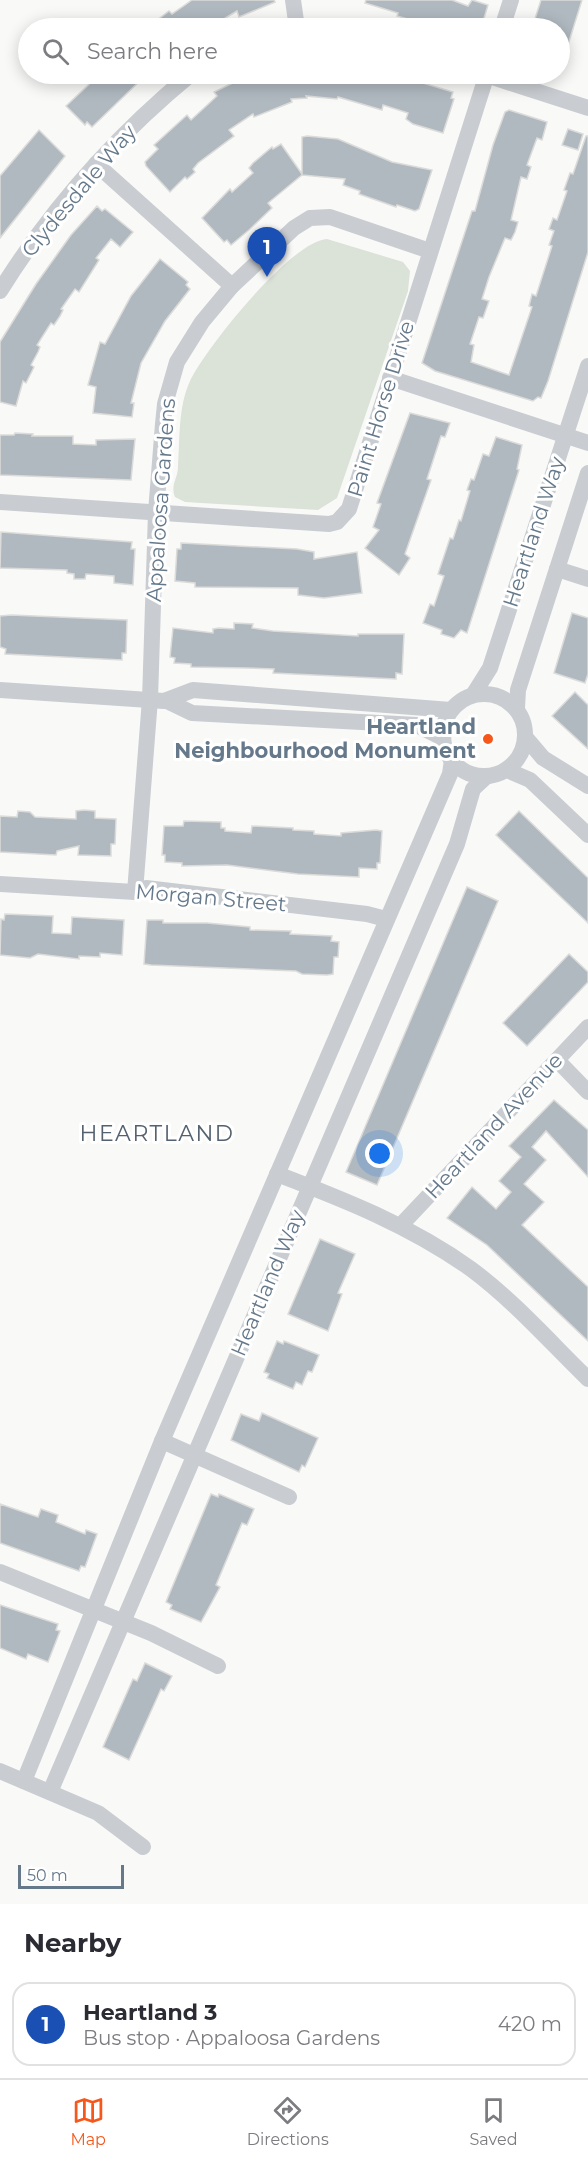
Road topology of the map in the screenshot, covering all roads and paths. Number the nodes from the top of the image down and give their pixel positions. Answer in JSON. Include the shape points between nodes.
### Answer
{"nodes":[{"id":1,"x":292,"y":0,"type":"edge"},
{"id":2,"x":512,"y":0,"type":"edge"},
{"id":3,"x":295,"y":18,"type":"edge"},
{"id":4,"x":506,"y":18,"type":"edge"},
{"id":5,"x":179,"y":84,"type":"edge"},
{"id":6,"x":483,"y":84,"type":"edge"},
{"id":7,"x":516,"y":84,"type":"edge"},
{"id":8,"x":588,"y":108,"type":"edge"},
{"id":9,"x":96,"y":164,"type":"junction"},
{"id":10,"x":430,"y":251,"type":"junction"},
{"id":11,"x":232,"y":286,"type":"junction"},
{"id":12,"x":0,"y":291,"type":"edge"},
{"id":13,"x":588,"y":366,"type":"edge"},
{"id":14,"x":390,"y":378,"type":"junction"},
{"id":15,"x":565,"y":436,"type":"junction"},
{"id":16,"x":588,"y":443,"type":"edge"},
{"id":17,"x":588,"y":473,"type":"edge"},
{"id":18,"x":0,"y":502,"type":"edge"},
{"id":19,"x":156,"y":512,"type":"junction"},
{"id":20,"x":557,"y":569,"type":"junction"},
{"id":21,"x":588,"y":579,"type":"edge"},
{"id":22,"x":0,"y":690,"type":"edge"},
{"id":23,"x":473,"y":695,"type":"junction"},
{"id":24,"x":150,"y":699,"type":"junction"},
{"id":25,"x":167,"y":700,"type":"junction"},
{"id":26,"x":517,"y":708,"type":"junction"},
{"id":27,"x":451,"y":710,"type":"junction"},
{"id":28,"x":443,"y":738,"type":"junction"},
{"id":29,"x":526,"y":738,"type":"junction"},
{"id":30,"x":452,"y":760,"type":"junction"},
{"id":31,"x":507,"y":770,"type":"junction"},
{"id":32,"x":487,"y":776,"type":"junction"},
{"id":33,"x":588,"y":786,"type":"edge"},
{"id":34,"x":588,"y":835,"type":"edge"},
{"id":35,"x":0,"y":884,"type":"edge"},
{"id":36,"x":135,"y":891,"type":"junction"},
{"id":37,"x":386,"y":919,"type":"junction"},
{"id":38,"x":588,"y":1027,"type":"edge"},
{"id":39,"x":556,"y":1060,"type":"junction"},
{"id":40,"x":588,"y":1092,"type":"edge"},
{"id":41,"x":277,"y":1174,"type":"junction"},
{"id":42,"x":309,"y":1186,"type":"junction"},
{"id":43,"x":401,"y":1224,"type":"junction"},
{"id":44,"x":588,"y":1379,"type":"edge"},
{"id":45,"x":162,"y":1441,"type":"junction"},
{"id":46,"x":195,"y":1456,"type":"junction"},
{"id":47,"x":289,"y":1497,"type":"dead end"},
{"id":48,"x":0,"y":1572,"type":"edge"},
{"id":49,"x":93,"y":1609,"type":"junction"},
{"id":50,"x":116,"y":1618,"type":"junction"},
{"id":51,"x":218,"y":1666,"type":"dead end"},
{"id":52,"x":0,"y":1771,"type":"edge"},
{"id":53,"x":38,"y":1787,"type":"junction"},
{"id":54,"x":143,"y":1847,"type":"dead end"}],
"edges":[{"from":1,"to":3,"type":"street"},
{"from":2,"to":4,"type":"street"},
{"from":5,"to":9,"type":"street","name":"Clydesdale Way"},
{"from":6,"to":10,"type":"street","name":"Paint Horse Drive"},
{"from":7,"to":8,"type":"street"},
{"from":9,"to":11,"type":"street"},
{"from":9,"to":12,"type":"street","name":"Clydesdale Way","via":[[41,231]]},
{"from":10,"to":11,"type":"street","name":"Appaloosa Gardens","via":[[330,217],[316,216],[294,228]]},
{"from":10,"to":14,"type":"street","name":"Paint Horse Drive"},
{"from":11,"to":19,"type":"street","name":"Appaloosa Gardens","via":[[202,322],[177,362],[165,404]]},
{"from":13,"to":15,"type":"street","name":"Heartland Way"},
{"from":14,"to":15,"type":"street"},
{"from":14,"to":19,"type":"street","name":"Paint Horse Drive","via":[[349,509],[337,522]]},
{"from":15,"to":16,"type":"street"},
{"from":15,"to":23,"type":"street","name":"Heartland Way","via":[[490,668]]},
{"from":17,"to":20,"type":"street","name":"Heartland Way"},
{"from":18,"to":19,"type":"street","name":"Paint Horse Drive"},
{"from":19,"to":24,"type":"street","name":"Appaloosa Gardens"},
{"from":20,"to":21,"type":"street"},
{"from":20,"to":26,"type":"street","name":"Heartland Way","via":[[518,690]]},
{"from":22,"to":24,"type":"street"},
{"from":23,"to":26,"type":"street","via":[[497,695]]},
{"from":23,"to":27,"type":"street"},
{"from":24,"to":25,"type":"street"},
{"from":24,"to":36,"type":"street","name":"Appaloosa Gardens"},
{"from":25,"to":27,"type":"street","via":[[193,690]]},
{"from":25,"to":28,"type":"street","via":[[192,713],[417,725]]},
{"from":26,"to":29,"type":"street"},
{"from":27,"to":28,"type":"street"},
{"from":28,"to":30,"type":"street"},
{"from":29,"to":31,"type":"street","via":[[523,751]]},
{"from":29,"to":33,"type":"street","via":[[543,758]]},
{"from":30,"to":32,"type":"street","via":[[473,775]]},
{"from":30,"to":37,"type":"street","name":"Heartland Way","via":[[450,774]]},
{"from":31,"to":32,"type":"street"},
{"from":31,"to":34,"type":"street","via":[[530,780]]},
{"from":32,"to":42,"type":"street","name":"Heartland Way","via":[[473,789],[457,844]]},
{"from":35,"to":36,"type":"street","name":"Morgan Street"},
{"from":36,"to":37,"type":"street","name":"Morgan Street","via":[[146,888]]},
{"from":37,"to":41,"type":"street","name":"Heartland Way"},
{"from":38,"to":39,"type":"street","name":"Heartland Avenue"},
{"from":39,"to":40,"type":"street"},
{"from":39,"to":43,"type":"street","name":"Heartland Avenue"},
{"from":41,"to":42,"type":"street"},
{"from":41,"to":45,"type":"street","name":"Heartland Way"},
{"from":42,"to":43,"type":"street"},
{"from":42,"to":46,"type":"street","name":"Heartland Way"},
{"from":43,"to":44,"type":"street","via":[[472,1270]]},
{"from":45,"to":46,"type":"street"},
{"from":45,"to":49,"type":"street","name":"Heartland Way"},
{"from":46,"to":47,"type":"street"},
{"from":46,"to":50,"type":"street","name":"Heartland Way"},
{"from":48,"to":49,"type":"street"},
{"from":49,"to":50,"type":"street"},
{"from":49,"to":53,"type":"street","name":"Heartland Way"},
{"from":50,"to":51,"type":"street"},
{"from":50,"to":53,"type":"street","name":"Heartland Way"},
{"from":52,"to":53,"type":"street"},
{"from":53,"to":54,"type":"street","via":[[98,1814]]}]}
